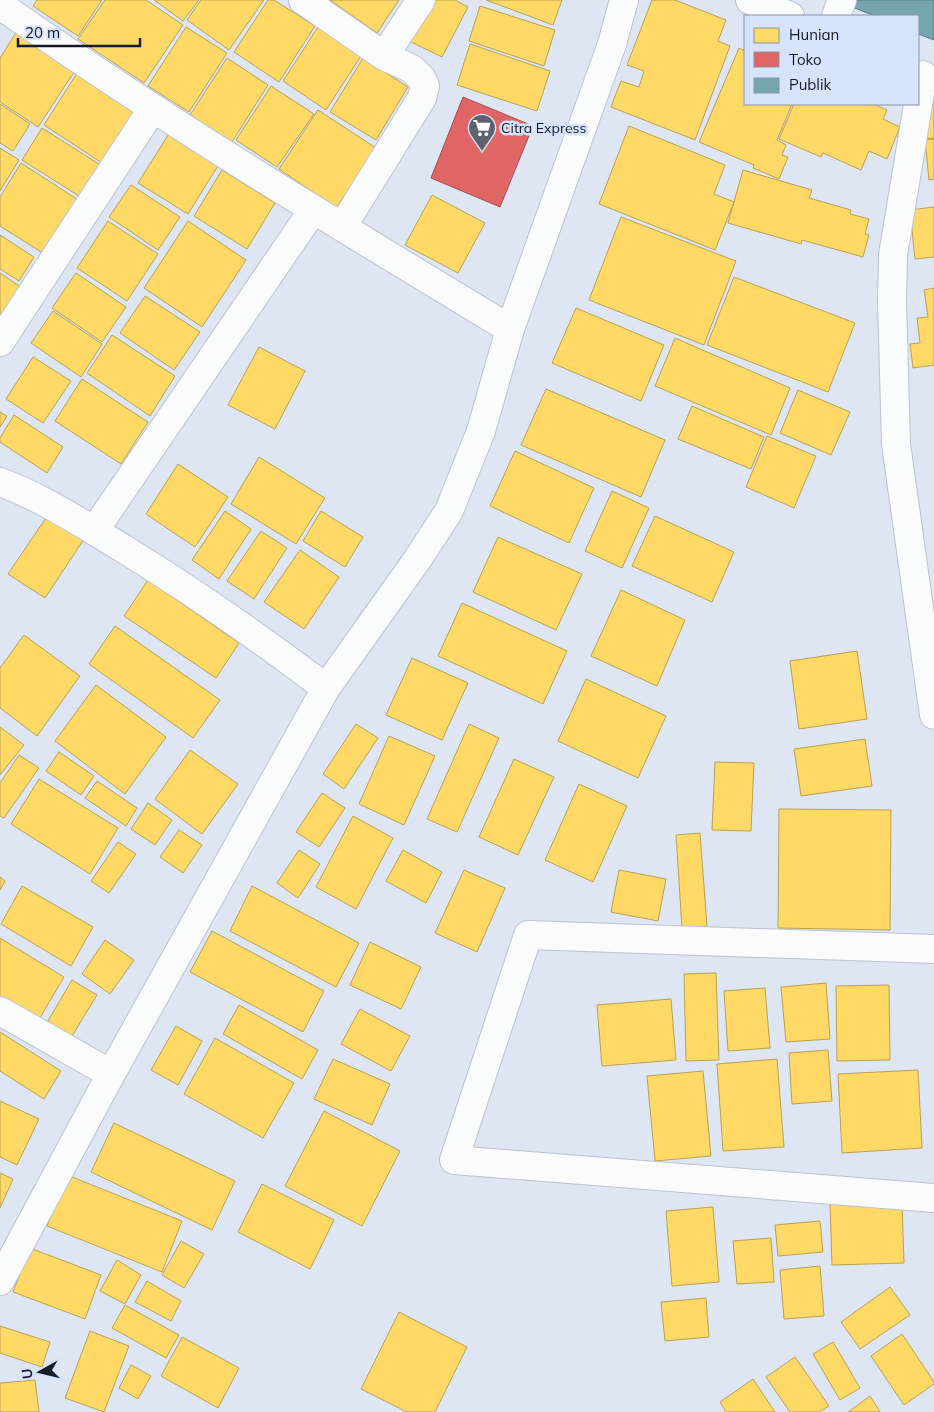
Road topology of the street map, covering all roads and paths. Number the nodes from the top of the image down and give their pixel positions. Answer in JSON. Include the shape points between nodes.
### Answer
{"nodes":[{"id":1,"x":303,"y":0,"type":"edge"},
{"id":2,"x":420,"y":0,"type":"edge"},
{"id":3,"x":624,"y":0,"type":"edge"},
{"id":4,"x":750,"y":0,"type":"edge"},
{"id":5,"x":842,"y":0,"type":"edge"},
{"id":6,"x":7,"y":11,"type":"edge"},
{"id":7,"x":788,"y":15,"type":"edge"},
{"id":8,"x":836,"y":15,"type":"edge"},
{"id":9,"x":384,"y":56,"type":"junction"},
{"id":10,"x":925,"y":75,"type":"edge"},
{"id":11,"x":153,"y":108,"type":"junction"},
{"id":12,"x":313,"y":210,"type":"junction"},
{"id":13,"x":342,"y":228,"type":"junction"},
{"id":14,"x":510,"y":329,"type":"junction"},
{"id":15,"x":0,"y":342,"type":"edge"},
{"id":16,"x":0,"y":482,"type":"edge"},
{"id":17,"x":94,"y":531,"type":"junction"},
{"id":18,"x":326,"y":688,"type":"junction"},
{"id":19,"x":934,"y":715,"type":"edge"},
{"id":20,"x":934,"y":949,"type":"edge"},
{"id":21,"x":0,"y":1011,"type":"edge"},
{"id":22,"x":112,"y":1074,"type":"junction"},
{"id":23,"x":934,"y":1198,"type":"edge"},
{"id":24,"x":9,"y":1244,"type":"edge"},
{"id":25,"x":0,"y":1281,"type":"edge"}],
"edges":[{"from":1,"to":9,"type":"street"},
{"from":2,"to":9,"type":"street"},
{"from":3,"to":14,"type":"street","via":[[612,44]]},
{"from":4,"to":7,"type":"street"},
{"from":5,"to":8,"type":"street"},
{"from":6,"to":11,"type":"street"},
{"from":9,"to":13,"type":"street","via":[[412,69],[425,86],[422,98]]},
{"from":10,"to":19,"type":"street","via":[[893,255],[892,301],[896,444]]},
{"from":11,"to":12,"type":"street"},
{"from":11,"to":15,"type":"street"},
{"from":12,"to":13,"type":"street"},
{"from":12,"to":17,"type":"street"},
{"from":13,"to":14,"type":"street"},
{"from":14,"to":18,"type":"street","via":[[481,431],[449,511]]},
{"from":16,"to":17,"type":"street","via":[[23,491]]},
{"from":17,"to":18,"type":"street","via":[[258,637]]},
{"from":18,"to":22,"type":"street"},
{"from":20,"to":23,"type":"street","via":[[528,935],[454,1160]]},
{"from":21,"to":22,"type":"street"},
{"from":22,"to":24,"type":"street"},
{"from":24,"to":25,"type":"street"}]}
